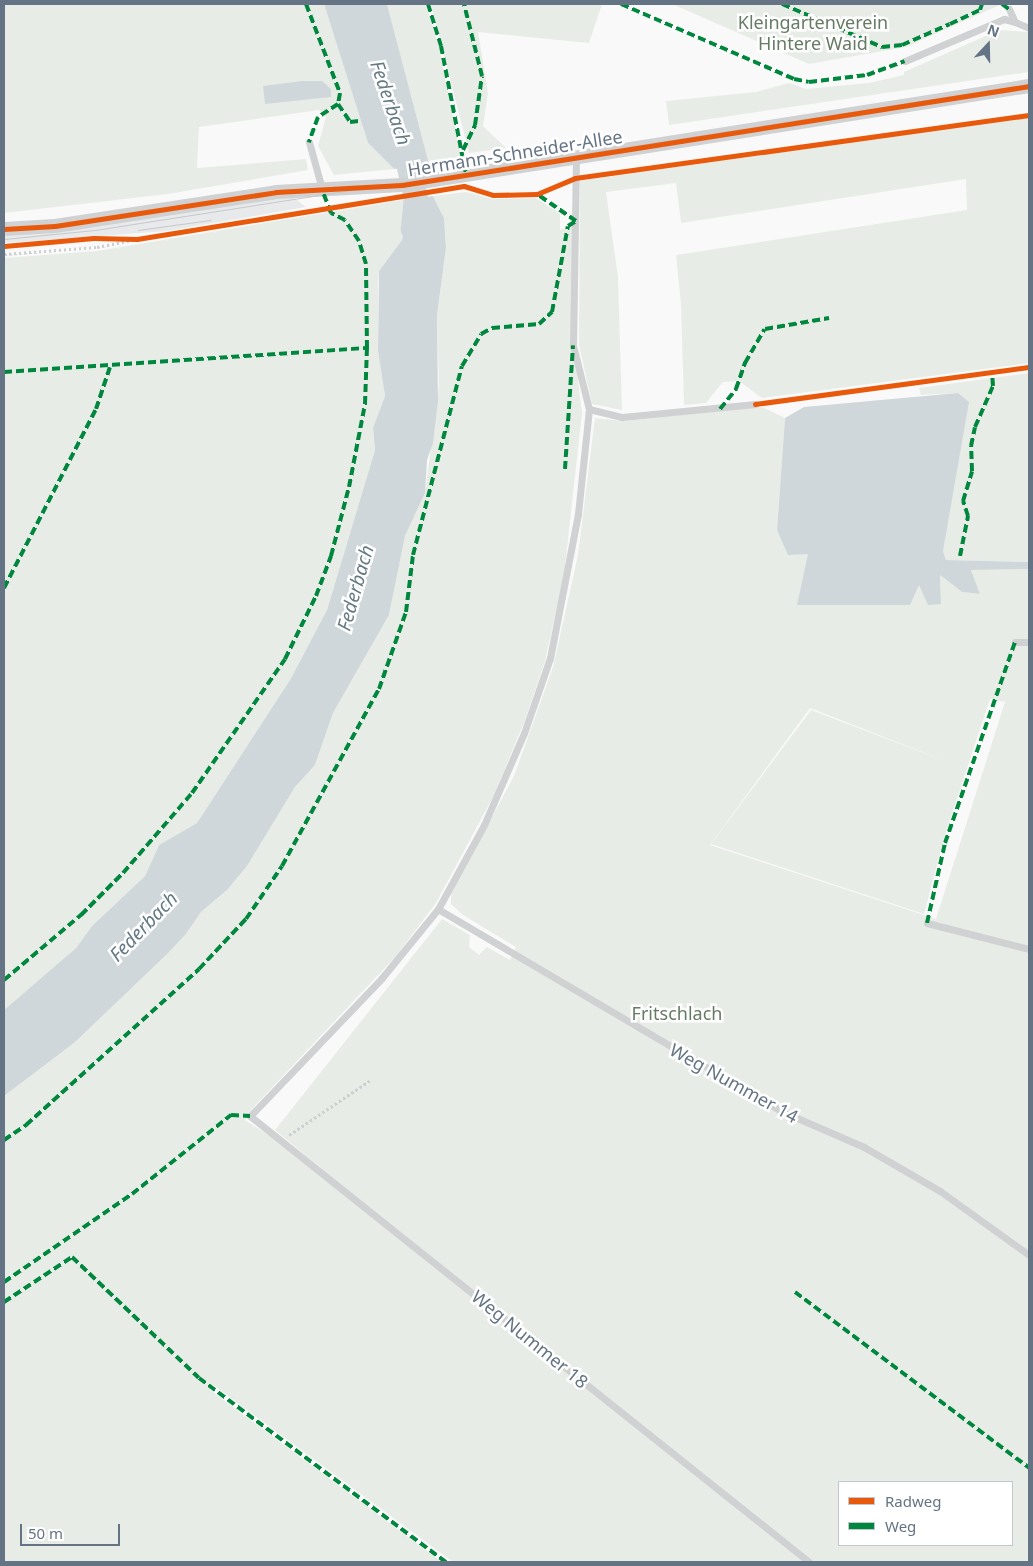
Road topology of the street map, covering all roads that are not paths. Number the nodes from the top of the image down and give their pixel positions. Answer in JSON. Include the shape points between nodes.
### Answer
{"nodes":[{"id":1,"x":1009,"y":9,"type":"dead end"},
{"id":2,"x":1015,"y":22,"type":"junction"},
{"id":3,"x":1029,"y":28,"type":"edge"},
{"id":4,"x":905,"y":61,"type":"dead end"},
{"id":5,"x":1029,"y":86,"type":"edge"},
{"id":6,"x":309,"y":142,"type":"dead end"},
{"id":7,"x":576,"y":158,"type":"junction"},
{"id":8,"x":322,"y":189,"type":"junction"},
{"id":9,"x":4,"y":229,"type":"edge"},
{"id":10,"x":755,"y":404,"type":"dead end"},
{"id":11,"x":589,"y":409,"type":"junction"},
{"id":12,"x":1015,"y":642,"type":"dead end"},
{"id":13,"x":1029,"y":642,"type":"edge"},
{"id":14,"x":438,"y":909,"type":"junction"},
{"id":15,"x":927,"y":923,"type":"dead end"},
{"id":16,"x":1029,"y":949,"type":"edge"},
{"id":17,"x":1029,"y":1255,"type":"edge"},
{"id":18,"x":809,"y":1562,"type":"edge"}],
"edges":[{"from":1,"to":2,"type":"lane"},
{"from":2,"to":3,"type":"lane"},
{"from":2,"to":4,"type":"lane","via":[[1004,19]]},
{"from":5,"to":7,"type":"street","name":"Hermann-Schneider-Allee"},
{"from":6,"to":8,"type":"lane"},
{"from":7,"to":8,"type":"street","name":"Hermann-Schneider-Allee","via":[[397,186]]},
{"from":7,"to":11,"type":"lane","via":[[573,345]]},
{"from":8,"to":9,"type":"street","name":"Hermann-Schneider-Allee","via":[[276,192],[55,226]]},
{"from":10,"to":11,"type":"lane","via":[[622,417]]},
{"from":11,"to":14,"type":"lane","via":[[578,514],[550,658],[524,733],[484,825]]},
{"from":12,"to":13,"type":"lane"},
{"from":14,"to":17,"type":"lane","name":"Weg Nummer 14","via":[[781,1112],[864,1147],[940,1191]]},
{"from":14,"to":18,"type":"lane","name":"Weg Nummer 18","via":[[382,978],[250,1116]]},
{"from":15,"to":16,"type":"lane"}]}
